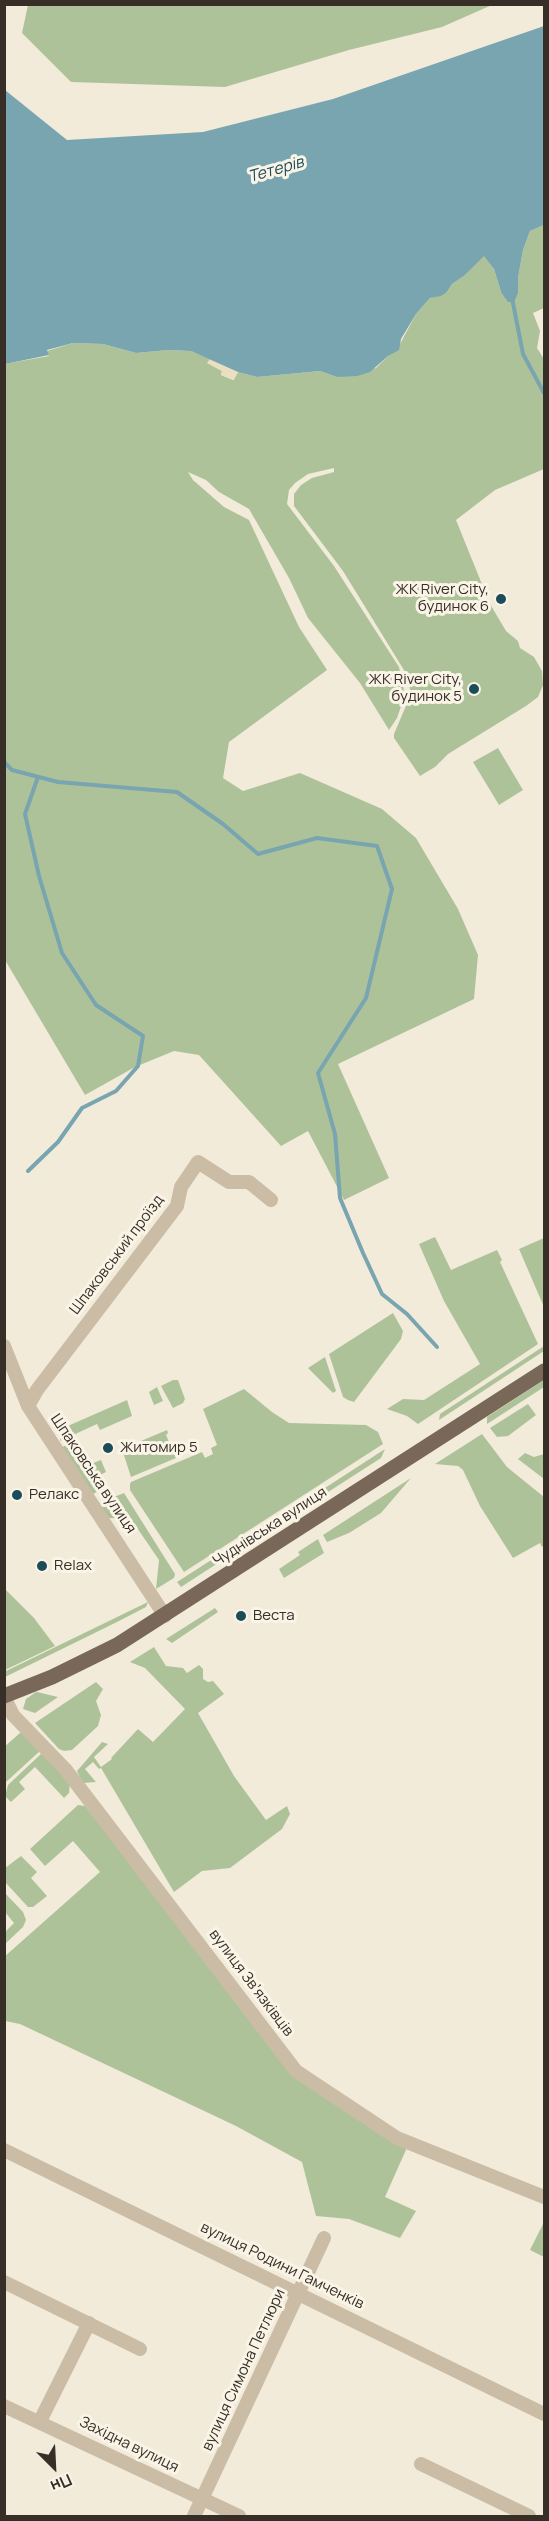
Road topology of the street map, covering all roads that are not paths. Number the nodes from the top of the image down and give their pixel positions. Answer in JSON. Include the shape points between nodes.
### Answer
{"nodes":[{"id":1,"x":271,"y":1200,"type":"dead end"},
{"id":2,"x":4,"y":1346,"type":"edge"},
{"id":3,"x":544,"y":1362,"type":"edge"},
{"id":4,"x":544,"y":1371,"type":"edge"},
{"id":5,"x":28,"y":1406,"type":"junction"},
{"id":6,"x":163,"y":1613,"type":"junction"},
{"id":7,"x":4,"y":1686,"type":"edge"},
{"id":8,"x":4,"y":1696,"type":"edge"},
{"id":9,"x":4,"y":2150,"type":"edge"},
{"id":10,"x":544,"y":2197,"type":"edge"},
{"id":11,"x":324,"y":2238,"type":"dead end"},
{"id":12,"x":4,"y":2282,"type":"edge"},
{"id":13,"x":299,"y":2292,"type":"junction"},
{"id":14,"x":89,"y":2323,"type":"junction"},
{"id":15,"x":140,"y":2349,"type":"dead end"},
{"id":16,"x":4,"y":2406,"type":"edge"},
{"id":17,"x":544,"y":2414,"type":"edge"},
{"id":18,"x":40,"y":2421,"type":"junction"},
{"id":19,"x":421,"y":2464,"type":"dead end"},
{"id":20,"x":202,"y":2499,"type":"junction"},
{"id":21,"x":194,"y":2517,"type":"edge"},
{"id":22,"x":239,"y":2517,"type":"edge"},
{"id":23,"x":529,"y":2517,"type":"edge"}],
"edges":[{"from":1,"to":5,"type":"street","name":"Шпаковський проїзд","via":[[249,1182],[229,1182],[198,1162],[182,1188],[177,1206]]},
{"from":2,"to":5,"type":"street","name":"Шпаковська вулиця"},
{"from":3,"to":6,"type":"main road","name":"Чуднівська вулиця"},
{"from":4,"to":6,"type":"main road","name":"Чуднівська вулиця"},
{"from":5,"to":6,"type":"street","name":"Шпаковська вулиця"},
{"from":6,"to":7,"type":"main road","name":"Чуднівська вулиця","via":[[94,1648]]},
{"from":6,"to":8,"type":"main road","name":"Чуднівська вулиця","via":[[108,1650]]},
{"from":8,"to":10,"type":"street","name":"вулиця Звʼязківців","via":[[14,1715],[66,1770],[296,2071],[398,2138]]},
{"from":9,"to":13,"type":"street","name":"вулиця Родини Гамченків"},
{"from":11,"to":13,"type":"street","name":"вулиця Симона Петлюри"},
{"from":12,"to":14,"type":"street"},
{"from":13,"to":17,"type":"street","name":"вулиця Родини Гамченків"},
{"from":13,"to":20,"type":"street","name":"вулиця Симона Петлюри"},
{"from":14,"to":15,"type":"street"},
{"from":14,"to":18,"type":"street"},
{"from":16,"to":18,"type":"street","name":"Західна вулиця"},
{"from":18,"to":20,"type":"street","name":"Західна вулиця"},
{"from":19,"to":23,"type":"street"},
{"from":20,"to":21,"type":"street","name":"вулиця Симона Петлюри"},
{"from":20,"to":22,"type":"street","name":"Західна вулиця"}]}
